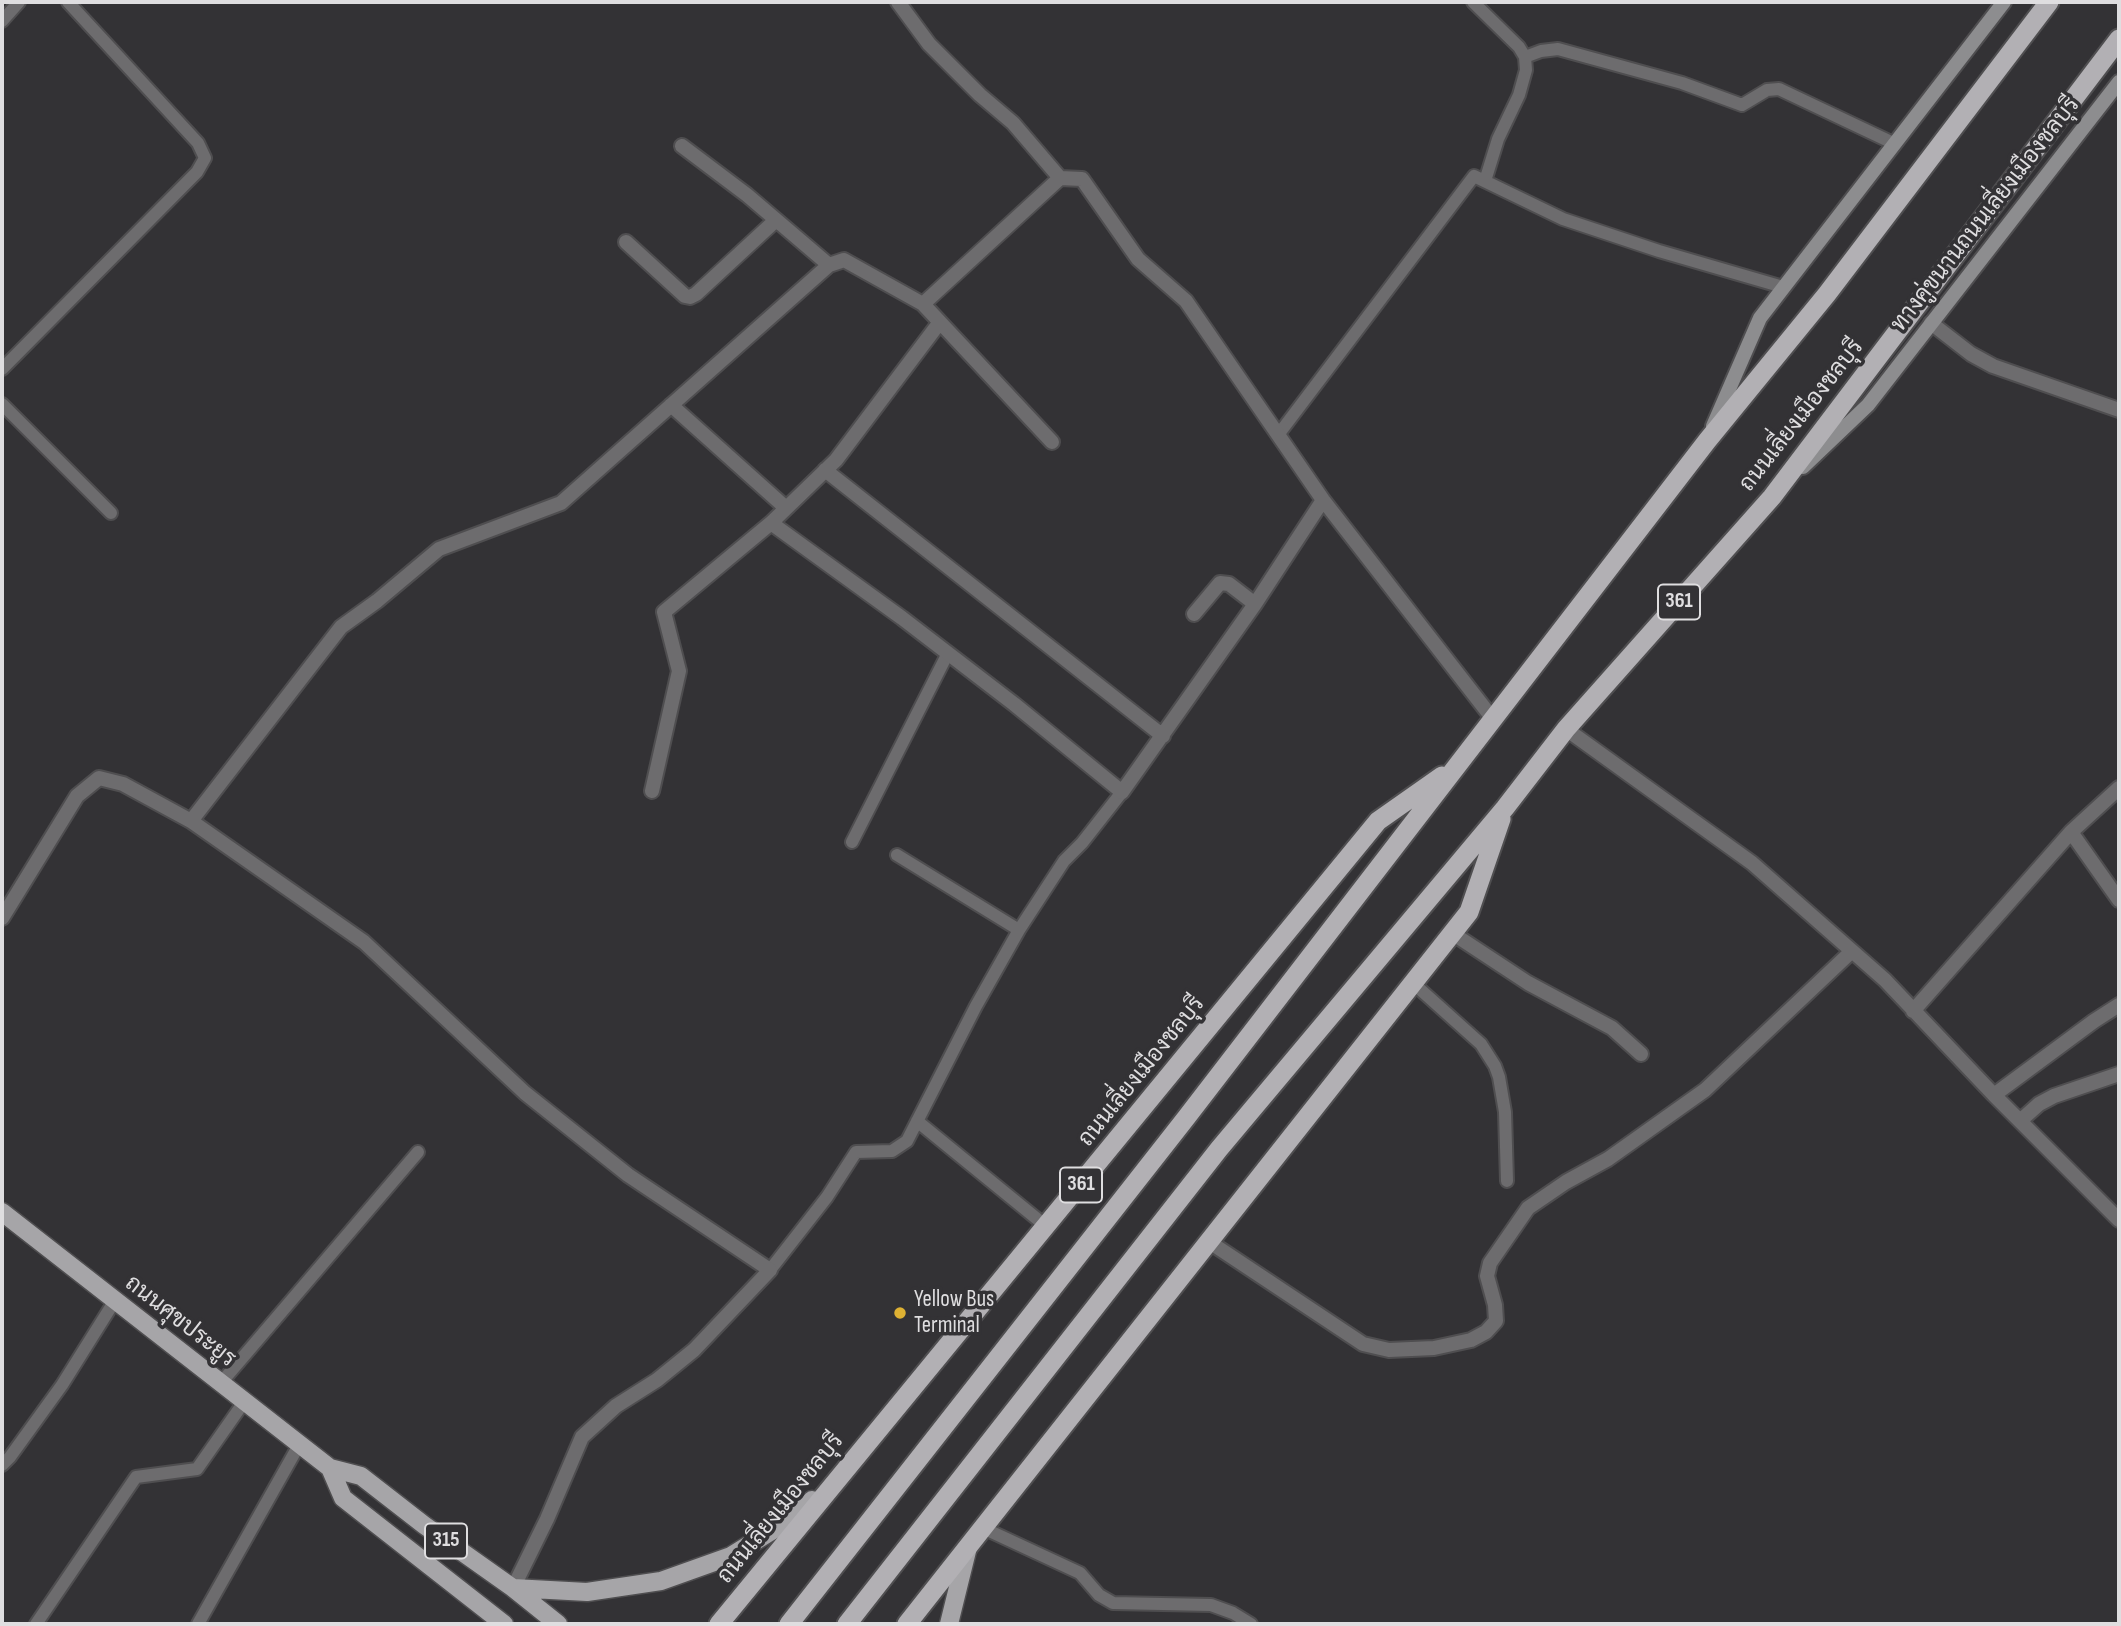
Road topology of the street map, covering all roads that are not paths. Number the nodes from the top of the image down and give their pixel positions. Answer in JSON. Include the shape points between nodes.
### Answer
{"nodes":[{"id":1,"x":19,"y":2,"type":"edge"},
{"id":2,"x":68,"y":2,"type":"edge"},
{"id":3,"x":898,"y":2,"type":"edge"},
{"id":4,"x":1474,"y":2,"type":"edge"},
{"id":5,"x":2004,"y":2,"type":"edge"},
{"id":6,"x":2049,"y":2,"type":"edge"},
{"id":7,"x":2,"y":21,"type":"edge"},
{"id":8,"x":2119,"y":39,"type":"edge"},
{"id":9,"x":1525,"y":57,"type":"junction"},
{"id":10,"x":2119,"y":82,"type":"edge"},
{"id":11,"x":1893,"y":143,"type":"junction"},
{"id":12,"x":682,"y":146,"type":"dead end"},
{"id":13,"x":1060,"y":178,"type":"junction"},
{"id":14,"x":1485,"y":181,"type":"junction"},
{"id":15,"x":776,"y":220,"type":"junction"},
{"id":16,"x":626,"y":242,"type":"dead end"},
{"id":17,"x":829,"y":265,"type":"junction"},
{"id":18,"x":1783,"y":287,"type":"junction"},
{"id":19,"x":923,"y":304,"type":"junction"},
{"id":20,"x":940,"y":322,"type":"junction"},
{"id":21,"x":1931,"y":323,"type":"junction"},
{"id":22,"x":2,"y":369,"type":"edge"},
{"id":23,"x":2,"y":404,"type":"edge"},
{"id":24,"x":671,"y":405,"type":"junction"},
{"id":25,"x":2119,"y":410,"type":"edge"},
{"id":26,"x":1278,"y":435,"type":"junction"},
{"id":27,"x":1707,"y":441,"type":"junction"},
{"id":28,"x":1052,"y":442,"type":"dead end"},
{"id":29,"x":825,"y":470,"type":"junction"},
{"id":30,"x":1772,"y":497,"type":"junction"},
{"id":31,"x":1323,"y":500,"type":"junction"},
{"id":32,"x":786,"y":509,"type":"junction"},
{"id":33,"x":111,"y":513,"type":"dead end"},
{"id":34,"x":771,"y":523,"type":"junction"},
{"id":35,"x":1255,"y":604,"type":"junction"},
{"id":36,"x":1195,"y":614,"type":"dead end"},
{"id":37,"x":948,"y":653,"type":"junction"},
{"id":38,"x":1493,"y":719,"type":"junction"},
{"id":39,"x":1566,"y":729,"type":"junction"},
{"id":40,"x":1163,"y":736,"type":"junction"},
{"id":41,"x":1460,"y":763,"type":"junction"},
{"id":42,"x":2119,"y":788,"type":"edge"},
{"id":43,"x":652,"y":791,"type":"dead end"},
{"id":44,"x":1122,"y":792,"type":"junction"},
{"id":45,"x":1505,"y":808,"type":"junction"},
{"id":46,"x":191,"y":821,"type":"junction"},
{"id":47,"x":2071,"y":832,"type":"junction"},
{"id":48,"x":852,"y":842,"type":"dead end"},
{"id":49,"x":897,"y":855,"type":"dead end"},
{"id":50,"x":2119,"y":900,"type":"edge"},
{"id":51,"x":2,"y":918,"type":"edge"},
{"id":52,"x":1019,"y":930,"type":"junction"},
{"id":53,"x":1452,"y":933,"type":"junction"},
{"id":54,"x":1852,"y":951,"type":"junction"},
{"id":55,"x":1413,"y":982,"type":"junction"},
{"id":56,"x":2119,"y":1005,"type":"edge"},
{"id":57,"x":1913,"y":1011,"type":"junction"},
{"id":58,"x":1641,"y":1054,"type":"dead end"},
{"id":59,"x":2119,"y":1074,"type":"edge"},
{"id":60,"x":1994,"y":1095,"type":"junction"},
{"id":61,"x":917,"y":1121,"type":"junction"},
{"id":62,"x":2020,"y":1121,"type":"junction"},
{"id":63,"x":418,"y":1152,"type":"dead end"},
{"id":64,"x":1507,"y":1181,"type":"dead end"},
{"id":65,"x":2,"y":1212,"type":"edge"},
{"id":66,"x":2119,"y":1220,"type":"edge"},
{"id":67,"x":1047,"y":1227,"type":"junction"},
{"id":68,"x":1208,"y":1241,"type":"junction"},
{"id":69,"x":770,"y":1270,"type":"junction"},
{"id":70,"x":114,"y":1302,"type":"junction"},
{"id":71,"x":220,"y":1384,"type":"junction"},
{"id":72,"x":244,"y":1402,"type":"junction"},
{"id":73,"x":299,"y":1445,"type":"junction"},
{"id":74,"x":2,"y":1465,"type":"edge"},
{"id":75,"x":849,"y":1465,"type":"junction"},
{"id":76,"x":330,"y":1468,"type":"junction"},
{"id":77,"x":983,"y":1528,"type":"junction"},
{"id":78,"x":968,"y":1547,"type":"junction"},
{"id":79,"x":513,"y":1588,"type":"junction"},
{"id":80,"x":498,"y":1622,"type":"edge"},
{"id":81,"x":36,"y":1624,"type":"edge"},
{"id":82,"x":198,"y":1624,"type":"edge"},
{"id":83,"x":558,"y":1624,"type":"edge"},
{"id":84,"x":719,"y":1624,"type":"edge"},
{"id":85,"x":789,"y":1624,"type":"edge"},
{"id":86,"x":846,"y":1624,"type":"edge"},
{"id":87,"x":906,"y":1624,"type":"edge"},
{"id":88,"x":948,"y":1624,"type":"edge"},
{"id":89,"x":1251,"y":1624,"type":"edge"}],
"edges":[{"from":1,"to":7,"type":"lane"},
{"from":2,"to":22,"type":"lane","via":[[198,143],[205,158],[197,172]]},
{"from":3,"to":13,"type":"street","via":[[929,44],[1013,123]]},
{"from":4,"to":9,"type":"lane"},
{"from":5,"to":11,"type":"main road","number":"361"},
{"from":6,"to":27,"type":"highway","name":"ถนนเลี่ยงเมืองชลบุรี","number":"361","via":[[1827,294]]},
{"from":8,"to":30,"type":"highway","name":"ถนนเลี่ยงเมืองชลบุรี","number":"361"},
{"from":9,"to":11,"type":"lane","via":[[1558,49],[1682,83],[1742,105],[1779,89]]},
{"from":9,"to":14,"type":"lane","via":[[1519,94]]},
{"from":10,"to":21,"type":"main road","name":"ทางคู่ขนานถนนเลี่ยงเมืองชลบุรี","number":"361"},
{"from":11,"to":18,"type":"main road","number":"361"},
{"from":12,"to":15,"type":"street"},
{"from":13,"to":19,"type":"street"},
{"from":13,"to":26,"type":"street","via":[[1082,179],[1138,259],[1186,301]]},
{"from":14,"to":18,"type":"lane","via":[[1563,219]]},
{"from":14,"to":26,"type":"lane","via":[[1474,176]]},
{"from":15,"to":16,"type":"street","via":[[690,297]]},
{"from":15,"to":17,"type":"street"},
{"from":17,"to":19,"type":"street","via":[[844,260]]},
{"from":17,"to":24,"type":"street"},
{"from":18,"to":27,"type":"main road","number":"361","via":[[1760,318]]},
{"from":19,"to":20,"type":"street"},
{"from":20,"to":28,"type":"street"},
{"from":20,"to":29,"type":"street"},
{"from":21,"to":25,"type":"street","via":[[1993,366]]},
{"from":21,"to":30,"type":"main road","name":"ทางคู่ขนานถนนเลี่ยงเมืองชลบุรี","number":"361","via":[[1868,405]]},
{"from":23,"to":33,"type":"lane"},
{"from":24,"to":32,"type":"street"},
{"from":24,"to":46,"type":"street","via":[[561,503],[439,549],[341,627]]},
{"from":26,"to":31,"type":"street"},
{"from":27,"to":38,"type":"highway","name":"ถนนเลี่ยงเมืองชลบุรี","number":"361"},
{"from":29,"to":32,"type":"street"},
{"from":29,"to":40,"type":"street"},
{"from":30,"to":39,"type":"highway","name":"ถนนเลี่ยงเมืองชลบุรี","number":"361"},
{"from":31,"to":35,"type":"street"},
{"from":31,"to":38,"type":"street"},
{"from":32,"to":34,"type":"street"},
{"from":34,"to":37,"type":"street"},
{"from":34,"to":43,"type":"street","via":[[664,612],[679,671]]},
{"from":35,"to":36,"type":"street","via":[[1229,584],[1220,583]]},
{"from":35,"to":40,"type":"street"},
{"from":37,"to":44,"type":"street"},
{"from":37,"to":48,"type":"lane"},
{"from":38,"to":41,"type":"highway","name":"ถนนเลี่ยงเมืองชลบุรี","number":"361"},
{"from":39,"to":45,"type":"highway","name":"ถนนเลี่ยงเมืองชลบุรี","number":"361"},
{"from":39,"to":54,"type":"street","via":[[1752,863]]},
{"from":40,"to":44,"type":"street"},
{"from":41,"to":67,"type":"highway","name":"ถนนเลี่ยงเมืองชลบุรี","number":"361","via":[[1378,821]]},
{"from":41,"to":85,"type":"highway","name":"ถนนเลี่ยงเมืองชลบุรี","number":"361"},
{"from":42,"to":47,"type":"street"},
{"from":44,"to":52,"type":"lane","via":[[1064,861]]},
{"from":45,"to":53,"type":"highway","name":"ถนนเลี่ยงเมืองชลบุรี","number":"361","via":[[1469,912]]},
{"from":45,"to":86,"type":"highway","name":"ถนนเลี่ยงเมืองชลบุรี","number":"361","via":[[1219,1149]]},
{"from":46,"to":51,"type":"street","via":[[123,785],[99,778],[77,796]]},
{"from":46,"to":69,"type":"street","via":[[364,942],[525,1093],[628,1175]]},
{"from":47,"to":50,"type":"street"},
{"from":47,"to":57,"type":"street"},
{"from":49,"to":52,"type":"lane"},
{"from":52,"to":61,"type":"lane"},
{"from":53,"to":55,"type":"highway","name":"ถนนเลี่ยงเมืองชลบุรี","number":"361"},
{"from":53,"to":58,"type":"street","via":[[1528,983],[1612,1028]]},
{"from":54,"to":57,"type":"street"},
{"from":54,"to":68,"type":"street","via":[[1705,1090],[1608,1159],[1528,1208],[1490,1263],[1487,1276],[1496,1321],[1471,1340],[1390,1350],[1363,1344]]},
{"from":55,"to":64,"type":"lane","via":[[1481,1044],[1495,1066],[1504,1112]]},
{"from":55,"to":68,"type":"highway","name":"ถนนเลี่ยงเมืองชลบุรี","number":"361"},
{"from":56,"to":60,"type":"street"},
{"from":57,"to":60,"type":"street"},
{"from":59,"to":62,"type":"street","via":[[2054,1096]]},
{"from":60,"to":62,"type":"street"},
{"from":61,"to":67,"type":"lane"},
{"from":61,"to":69,"type":"lane","via":[[908,1141],[892,1151],[856,1152]]},
{"from":62,"to":66,"type":"street"},
{"from":63,"to":71,"type":"lane"},
{"from":65,"to":70,"type":"main road","name":"ถนนศุขประยูร","number":"315"},
{"from":67,"to":75,"type":"highway","name":"ถนนเลี่ยงเมืองชลบุรี","number":"361"},
{"from":68,"to":77,"type":"highway","name":"ถนนเลี่ยงเมืองชลบุรี","number":"361"},
{"from":69,"to":79,"type":"street","via":[[694,1350],[616,1406],[582,1437]]},
{"from":70,"to":71,"type":"main road","name":"ถนนศุขประยูร","number":"315"},
{"from":70,"to":74,"type":"lane","via":[[62,1385]]},
{"from":71,"to":72,"type":"main road","name":"ถนนศุขประยูร","number":"315"},
{"from":72,"to":73,"type":"main road","name":"ถนนศุขประยูร","number":"315"},
{"from":72,"to":81,"type":"lane","via":[[197,1469],[136,1477]]},
{"from":73,"to":76,"type":"main road","name":"ถนนศุขประยูร","number":"315"},
{"from":73,"to":82,"type":"lane"},
{"from":75,"to":79,"type":"main road","via":[[794,1517],[731,1556],[661,1581],[587,1592]]},
{"from":75,"to":84,"type":"highway","name":"ถนนเลี่ยงเมืองชลบุรี","number":"361"},
{"from":76,"to":79,"type":"main road","name":"ถนนศุขประยูร","number":"315","via":[[361,1476]]},
{"from":76,"to":80,"type":"main road","name":"ถนนศุขประยูร","number":"315","via":[[343,1498]]},
{"from":77,"to":78,"type":"highway","name":"ถนนเลี่ยงเมืองชลบุรี","number":"361"},
{"from":77,"to":89,"type":"lane","via":[[1080,1573],[1113,1603],[1211,1605]]},
{"from":78,"to":87,"type":"highway","name":"ถนนเลี่ยงเมืองชลบุรี","number":"361"},
{"from":78,"to":88,"type":"main road"},
{"from":79,"to":83,"type":"main road","name":"ถนนศุขประยูร","number":"315"}]}
